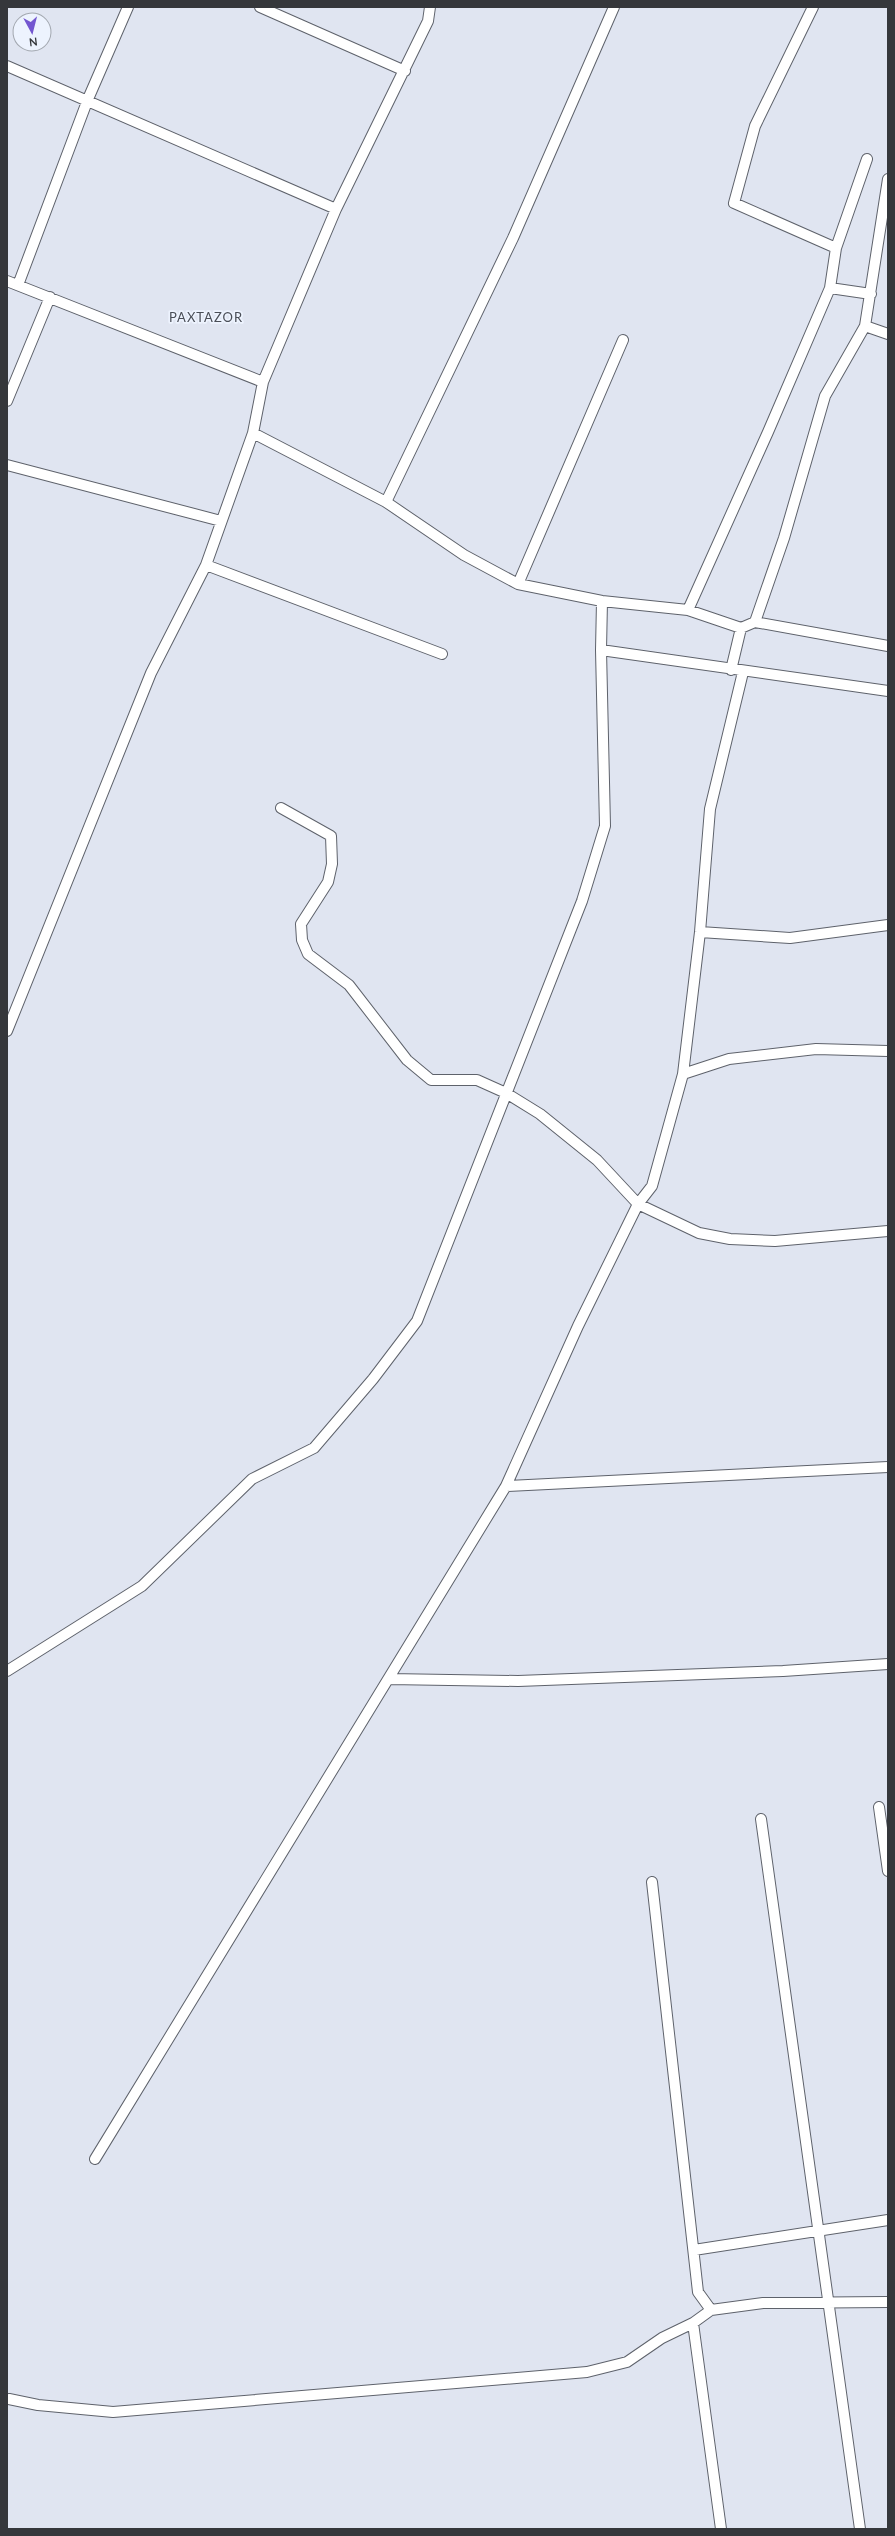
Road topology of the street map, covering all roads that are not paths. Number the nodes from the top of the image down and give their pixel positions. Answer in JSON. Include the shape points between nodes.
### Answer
{"nodes":[{"id":1,"x":128,"y":7,"type":"edge"},
{"id":2,"x":260,"y":7,"type":"edge"},
{"id":3,"x":430,"y":7,"type":"edge"},
{"id":4,"x":614,"y":7,"type":"edge"},
{"id":5,"x":814,"y":7,"type":"edge"},
{"id":6,"x":7,"y":66,"type":"edge"},
{"id":7,"x":405,"y":70,"type":"junction"},
{"id":8,"x":88,"y":99,"type":"junction"},
{"id":9,"x":867,"y":159,"type":"dead end"},
{"id":10,"x":888,"y":179,"type":"edge"},
{"id":11,"x":336,"y":209,"type":"junction"},
{"id":12,"x":884,"y":237,"type":"edge"},
{"id":13,"x":836,"y":248,"type":"junction"},
{"id":14,"x":7,"y":281,"type":"edge"},
{"id":15,"x":18,"y":285,"type":"junction"},
{"id":16,"x":830,"y":288,"type":"junction"},
{"id":17,"x":871,"y":294,"type":"junction"},
{"id":18,"x":50,"y":297,"type":"junction"},
{"id":19,"x":865,"y":326,"type":"junction"},
{"id":20,"x":888,"y":334,"type":"edge"},
{"id":21,"x":623,"y":340,"type":"dead end"},
{"id":22,"x":263,"y":382,"type":"junction"},
{"id":23,"x":7,"y":401,"type":"edge"},
{"id":24,"x":253,"y":434,"type":"junction"},
{"id":25,"x":7,"y":465,"type":"edge"},
{"id":26,"x":386,"y":502,"type":"junction"},
{"id":27,"x":221,"y":521,"type":"junction"},
{"id":28,"x":206,"y":565,"type":"junction"},
{"id":29,"x":518,"y":584,"type":"junction"},
{"id":30,"x":602,"y":600,"type":"junction"},
{"id":31,"x":688,"y":610,"type":"junction"},
{"id":32,"x":755,"y":622,"type":"junction"},
{"id":33,"x":741,"y":628,"type":"junction"},
{"id":34,"x":888,"y":646,"type":"edge"},
{"id":35,"x":601,"y":650,"type":"junction"},
{"id":36,"x":442,"y":654,"type":"dead end"},
{"id":37,"x":731,"y":670,"type":"junction"},
{"id":38,"x":742,"y":672,"type":"junction"},
{"id":39,"x":888,"y":691,"type":"edge"},
{"id":40,"x":281,"y":808,"type":"dead end"},
{"id":41,"x":888,"y":925,"type":"edge"},
{"id":42,"x":700,"y":932,"type":"junction"},
{"id":43,"x":7,"y":1031,"type":"edge"},
{"id":44,"x":888,"y":1051,"type":"edge"},
{"id":45,"x":683,"y":1074,"type":"junction"},
{"id":46,"x":506,"y":1093,"type":"junction"},
{"id":47,"x":638,"y":1204,"type":"junction"},
{"id":48,"x":888,"y":1231,"type":"edge"},
{"id":49,"x":888,"y":1467,"type":"edge"},
{"id":50,"x":506,"y":1486,"type":"junction"},
{"id":51,"x":888,"y":1664,"type":"edge"},
{"id":52,"x":7,"y":1671,"type":"edge"},
{"id":53,"x":389,"y":1679,"type":"junction"},
{"id":54,"x":879,"y":1807,"type":"dead end"},
{"id":55,"x":761,"y":1819,"type":"dead end"},
{"id":56,"x":888,"y":1871,"type":"edge"},
{"id":57,"x":652,"y":1882,"type":"dead end"},
{"id":58,"x":95,"y":2159,"type":"dead end"},
{"id":59,"x":888,"y":2220,"type":"edge"},
{"id":60,"x":819,"y":2230,"type":"junction"},
{"id":61,"x":694,"y":2250,"type":"junction"},
{"id":62,"x":828,"y":2301,"type":"junction"},
{"id":63,"x":888,"y":2302,"type":"edge"},
{"id":64,"x":711,"y":2310,"type":"junction"},
{"id":65,"x":693,"y":2323,"type":"junction"},
{"id":66,"x":9,"y":2399,"type":"dead end"},
{"id":67,"x":721,"y":2529,"type":"edge"},
{"id":68,"x":860,"y":2529,"type":"edge"}],
"edges":[{"from":1,"to":8,"type":"street"},
{"from":2,"to":7,"type":"street"},
{"from":3,"to":7,"type":"street","via":[[428,21]]},
{"from":4,"to":26,"type":"street","via":[[513,238]]},
{"from":5,"to":13,"type":"street","via":[[756,126],[734,203]]},
{"from":6,"to":8,"type":"street"},
{"from":7,"to":11,"type":"street"},
{"from":8,"to":11,"type":"street"},
{"from":8,"to":15,"type":"street"},
{"from":9,"to":13,"type":"street"},
{"from":10,"to":12,"type":"street"},
{"from":11,"to":22,"type":"street"},
{"from":12,"to":17,"type":"street"},
{"from":13,"to":16,"type":"street"},
{"from":14,"to":15,"type":"street"},
{"from":15,"to":18,"type":"street"},
{"from":16,"to":17,"type":"street"},
{"from":16,"to":31,"type":"street"},
{"from":17,"to":19,"type":"street"},
{"from":18,"to":22,"type":"street"},
{"from":18,"to":23,"type":"street"},
{"from":19,"to":20,"type":"street"},
{"from":19,"to":32,"type":"street","via":[[825,396],[784,538]]},
{"from":21,"to":29,"type":"street"},
{"from":22,"to":24,"type":"street"},
{"from":24,"to":26,"type":"street"},
{"from":24,"to":27,"type":"street"},
{"from":25,"to":27,"type":"street"},
{"from":26,"to":29,"type":"street","via":[[464,555]]},
{"from":27,"to":28,"type":"street"},
{"from":28,"to":36,"type":"street"},
{"from":28,"to":43,"type":"street","via":[[151,672]]},
{"from":29,"to":30,"type":"street"},
{"from":30,"to":31,"type":"street"},
{"from":30,"to":35,"type":"street"},
{"from":31,"to":33,"type":"street"},
{"from":32,"to":33,"type":"street"},
{"from":32,"to":34,"type":"street"},
{"from":33,"to":37,"type":"street"},
{"from":35,"to":37,"type":"street"},
{"from":35,"to":46,"type":"street","via":[[605,826],[582,901]]},
{"from":37,"to":38,"type":"street"},
{"from":38,"to":39,"type":"street"},
{"from":38,"to":42,"type":"street","via":[[710,809]]},
{"from":40,"to":46,"type":"street","via":[[331,836],[332,864],[328,882],[301,924],[302,940],[308,954],[348,985],[407,1060],[431,1080],[477,1080]]},
{"from":41,"to":42,"type":"street","via":[[790,938]]},
{"from":42,"to":45,"type":"street"},
{"from":44,"to":45,"type":"street","via":[[816,1049],[729,1059]]},
{"from":45,"to":47,"type":"street","via":[[652,1186]]},
{"from":46,"to":47,"type":"street","via":[[540,1114],[597,1160]]},
{"from":46,"to":52,"type":"street","via":[[417,1321],[329,1431],[314,1448],[252,1479],[142,1586]]},
{"from":47,"to":48,"type":"street","via":[[699,1233],[730,1239],[775,1240]]},
{"from":47,"to":50,"type":"street","via":[[578,1326]]},
{"from":49,"to":50,"type":"street"},
{"from":50,"to":53,"type":"street"},
{"from":51,"to":53,"type":"street","via":[[784,1671],[518,1681]]},
{"from":53,"to":58,"type":"street"},
{"from":54,"to":56,"type":"street"},
{"from":55,"to":60,"type":"street"},
{"from":57,"to":61,"type":"street"},
{"from":59,"to":60,"type":"street"},
{"from":60,"to":61,"type":"street"},
{"from":60,"to":62,"type":"street"},
{"from":61,"to":64,"type":"street","via":[[698,2292]]},
{"from":62,"to":63,"type":"street"},
{"from":62,"to":64,"type":"street"},
{"from":62,"to":68,"type":"street"},
{"from":64,"to":65,"type":"street"},
{"from":65,"to":66,"type":"street","via":[[662,2338],[627,2362],[587,2372],[113,2412],[38,2405]]},
{"from":65,"to":67,"type":"street"}]}
